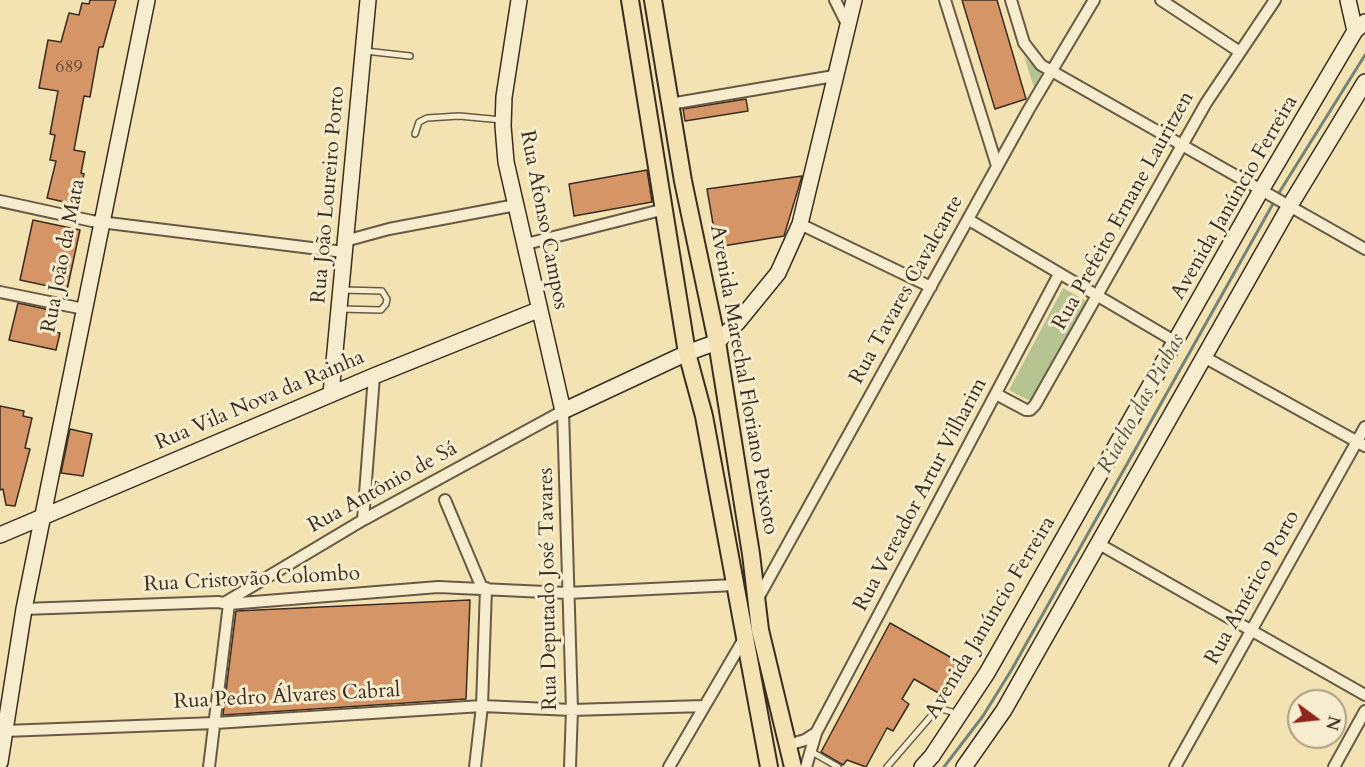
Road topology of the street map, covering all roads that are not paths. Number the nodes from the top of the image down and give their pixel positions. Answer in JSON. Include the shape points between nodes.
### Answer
{"nodes":[{"id":1,"x":138,"y":0,"type":"edge"},
{"id":2,"x":147,"y":0,"type":"edge"},
{"id":3,"x":368,"y":0,"type":"edge"},
{"id":4,"x":519,"y":0,"type":"edge"},
{"id":5,"x":630,"y":0,"type":"edge"},
{"id":6,"x":653,"y":0,"type":"edge"},
{"id":7,"x":835,"y":0,"type":"edge"},
{"id":8,"x":854,"y":0,"type":"edge"},
{"id":9,"x":945,"y":0,"type":"edge"},
{"id":10,"x":1011,"y":0,"type":"edge"},
{"id":11,"x":1094,"y":0,"type":"edge"},
{"id":12,"x":1161,"y":0,"type":"edge"},
{"id":13,"x":1275,"y":0,"type":"edge"},
{"id":14,"x":1348,"y":0,"type":"edge"},
{"id":15,"x":848,"y":24,"type":"junction"},
{"id":16,"x":1360,"y":26,"type":"edge"},
{"id":17,"x":363,"y":51,"type":"junction"},
{"id":18,"x":1240,"y":52,"type":"junction"},
{"id":19,"x":410,"y":56,"type":"dead end"},
{"id":20,"x":1051,"y":71,"type":"junction"},
{"id":21,"x":834,"y":76,"type":"junction"},
{"id":22,"x":1365,"y":82,"type":"edge"},
{"id":23,"x":670,"y":104,"type":"junction"},
{"id":24,"x":503,"y":120,"type":"junction"},
{"id":25,"x":415,"y":134,"type":"dead end"},
{"id":26,"x":1182,"y":145,"type":"junction"},
{"id":27,"x":997,"y":166,"type":"junction"},
{"id":28,"x":1260,"y":192,"type":"junction"},
{"id":29,"x":0,"y":201,"type":"edge"},
{"id":30,"x":516,"y":205,"type":"junction"},
{"id":31,"x":1289,"y":207,"type":"junction"},
{"id":32,"x":665,"y":209,"type":"junction"},
{"id":33,"x":969,"y":220,"type":"junction"},
{"id":34,"x":97,"y":221,"type":"junction"},
{"id":35,"x":800,"y":224,"type":"junction"},
{"id":36,"x":526,"y":244,"type":"junction"},
{"id":37,"x":344,"y":247,"type":"junction"},
{"id":38,"x":1365,"y":249,"type":"edge"},
{"id":39,"x":1059,"y":274,"type":"junction"},
{"id":40,"x":931,"y":287,"type":"junction"},
{"id":41,"x":341,"y":290,"type":"junction"},
{"id":42,"x":0,"y":292,"type":"edge"},
{"id":43,"x":1097,"y":295,"type":"junction"},
{"id":44,"x":79,"y":309,"type":"junction"},
{"id":45,"x":339,"y":309,"type":"junction"},
{"id":46,"x":538,"y":310,"type":"junction"},
{"id":47,"x":717,"y":342,"type":"junction"},
{"id":48,"x":1176,"y":342,"type":"junction"},
{"id":49,"x":687,"y":353,"type":"junction"},
{"id":50,"x":1204,"y":357,"type":"junction"},
{"id":51,"x":374,"y":376,"type":"junction"},
{"id":52,"x":331,"y":394,"type":"junction"},
{"id":53,"x":996,"y":394,"type":"junction"},
{"id":54,"x":563,"y":411,"type":"junction"},
{"id":55,"x":1365,"y":427,"type":"edge"},
{"id":56,"x":1361,"y":443,"type":"edge"},
{"id":57,"x":445,"y":500,"type":"dead end"},
{"id":58,"x":38,"y":518,"type":"junction"},
{"id":59,"x":363,"y":520,"type":"junction"},
{"id":60,"x":0,"y":535,"type":"edge"},
{"id":61,"x":1099,"y":544,"type":"junction"},
{"id":62,"x":735,"y":585,"type":"junction"},
{"id":63,"x":484,"y":588,"type":"junction"},
{"id":64,"x":567,"y":592,"type":"junction"},
{"id":65,"x":757,"y":600,"type":"junction"},
{"id":66,"x":227,"y":604,"type":"junction"},
{"id":67,"x":24,"y":609,"type":"junction"},
{"id":68,"x":1252,"y":632,"type":"junction"},
{"id":69,"x":753,"y":633,"type":"junction"},
{"id":70,"x":1365,"y":695,"type":"edge"},
{"id":71,"x":482,"y":706,"type":"junction"},
{"id":72,"x":705,"y":706,"type":"junction"},
{"id":73,"x":572,"y":710,"type":"junction"},
{"id":74,"x":1365,"y":711,"type":"edge"},
{"id":75,"x":959,"y":714,"type":"junction"},
{"id":76,"x":215,"y":723,"type":"junction"},
{"id":77,"x":4,"y":731,"type":"junction"},
{"id":78,"x":816,"y":733,"type":"junction"},
{"id":79,"x":790,"y":742,"type":"junction"},
{"id":80,"x":0,"y":762,"type":"edge"},
{"id":81,"x":808,"y":762,"type":"edge"},
{"id":82,"x":209,"y":767,"type":"edge"},
{"id":83,"x":475,"y":767,"type":"edge"},
{"id":84,"x":570,"y":767,"type":"edge"},
{"id":85,"x":669,"y":767,"type":"edge"},
{"id":86,"x":768,"y":767,"type":"edge"},
{"id":87,"x":777,"y":767,"type":"edge"},
{"id":88,"x":793,"y":767,"type":"edge"},
{"id":89,"x":838,"y":767,"type":"edge"},
{"id":90,"x":887,"y":767,"type":"edge"},
{"id":91,"x":922,"y":767,"type":"edge"},
{"id":92,"x":964,"y":767,"type":"edge"},
{"id":93,"x":1175,"y":767,"type":"edge"},
{"id":94,"x":1334,"y":767,"type":"edge"}],
"edges":[{"from":1,"to":34,"type":"main road","name":"Rua João da Mata"},
{"from":2,"to":34,"type":"main road","name":"Rua João da Mata"},
{"from":3,"to":17,"type":"main road","name":"Rua João Loureiro Porto"},
{"from":4,"to":24,"type":"main road","name":"Rua Afonso Campos"},
{"from":5,"to":32,"type":"main road","name":"Avenida Marechal Floriano Peixoto"},
{"from":6,"to":23,"type":"main road","name":"Avenida Marechal Floriano Peixoto"},
{"from":7,"to":15,"type":"street"},
{"from":8,"to":15,"type":"main road"},
{"from":9,"to":27,"type":"street"},
{"from":10,"to":20,"type":"street","via":[[1024,43],[1032,56]]},
{"from":11,"to":20,"type":"street","name":"Rua Tavares Cavalcante"},
{"from":12,"to":18,"type":"street"},
{"from":13,"to":18,"type":"street","name":"Rua Prefeito Ernane Lauritzen"},
{"from":14,"to":16,"type":"main road"},
{"from":15,"to":21,"type":"main road"},
{"from":16,"to":28,"type":"main road","name":"Avenida Janúncio Ferreira"},
{"from":17,"to":19,"type":"lane"},
{"from":17,"to":37,"type":"main road","name":"Rua João Loureiro Porto"},
{"from":18,"to":26,"type":"street","name":"Rua Prefeito Ernane Lauritzen"},
{"from":20,"to":26,"type":"street"},
{"from":20,"to":27,"type":"street","name":"Rua Tavares Cavalcante"},
{"from":21,"to":23,"type":"street"},
{"from":21,"to":35,"type":"main road"},
{"from":22,"to":31,"type":"main road"},
{"from":23,"to":47,"type":"main road","name":"Avenida Marechal Floriano Peixoto"},
{"from":24,"to":25,"type":"lane","via":[[427,118],[419,122]]},
{"from":24,"to":30,"type":"main road","name":"Rua Afonso Campos","via":[[506,162]]},
{"from":26,"to":28,"type":"street"},
{"from":26,"to":43,"type":"street","name":"Rua Prefeito Ernane Lauritzen"},
{"from":27,"to":33,"type":"street","name":"Rua Tavares Cavalcante"},
{"from":28,"to":31,"type":"street"},
{"from":28,"to":48,"type":"main road","name":"Avenida Janúncio Ferreira"},
{"from":29,"to":34,"type":"street"},
{"from":30,"to":36,"type":"main road","name":"Rua Afonso Campos"},
{"from":30,"to":37,"type":"street","via":[[389,229]]},
{"from":31,"to":38,"type":"street"},
{"from":31,"to":50,"type":"main road"},
{"from":32,"to":36,"type":"street"},
{"from":32,"to":49,"type":"main road","name":"Avenida Marechal Floriano Peixoto"},
{"from":33,"to":39,"type":"street"},
{"from":33,"to":40,"type":"street","name":"Rua Tavares Cavalcante"},
{"from":34,"to":37,"type":"street"},
{"from":34,"to":44,"type":"main road","name":"Rua João da Mata"},
{"from":35,"to":40,"type":"street"},
{"from":35,"to":47,"type":"main road","via":[[778,273]]},
{"from":36,"to":46,"type":"main road","name":"Rua Afonso Campos"},
{"from":37,"to":41,"type":"main road","name":"Rua João Loureiro Porto"},
{"from":39,"to":43,"type":"street"},
{"from":39,"to":53,"type":"street","name":"Rua Vereador Artur Vilharim"},
{"from":40,"to":65,"type":"street","name":"Rua Tavares Cavalcante"},
{"from":41,"to":45,"type":"main road","name":"Rua João Loureiro Porto"},
{"from":41,"to":45,"type":"lane","via":[[382,291],[387,299],[381,310]]},
{"from":42,"to":44,"type":"street"},
{"from":43,"to":48,"type":"street"},
{"from":43,"to":53,"type":"street","name":"Rua Prefeito Ernane Lauritzen","via":[[1033,408],[1026,410]]},
{"from":44,"to":58,"type":"main road","name":"Rua João da Mata"},
{"from":45,"to":52,"type":"main road","name":"Rua João Loureiro Porto"},
{"from":46,"to":51,"type":"main road","name":"Rua Vila Nova da Rainha"},
{"from":46,"to":54,"type":"main road","name":"Rua Afonso Campos"},
{"from":47,"to":49,"type":"main road"},
{"from":47,"to":65,"type":"main road","name":"Avenida Marechal Floriano Peixoto"},
{"from":48,"to":75,"type":"main road","name":"Avenida Janúncio Ferreira","via":[[987,673]]},
{"from":49,"to":54,"type":"main road"},
{"from":49,"to":62,"type":"main road","name":"Avenida Marechal Floriano Peixoto","via":[[705,416]]},
{"from":50,"to":56,"type":"street"},
{"from":50,"to":61,"type":"main road"},
{"from":51,"to":52,"type":"main road","name":"Rua Vila Nova da Rainha"},
{"from":51,"to":59,"type":"street"},
{"from":52,"to":58,"type":"main road","name":"Rua Vila Nova da Rainha"},
{"from":53,"to":78,"type":"street","name":"Rua Vereador Artur Vilharim"},
{"from":54,"to":59,"type":"street","name":"Rua Antônio de Sá"},
{"from":54,"to":64,"type":"street","name":"Rua Deputado José Tavares"},
{"from":55,"to":56,"type":"street","name":"Rua Américo Porto"},
{"from":56,"to":68,"type":"street","name":"Rua Américo Porto"},
{"from":57,"to":63,"type":"street"},
{"from":58,"to":60,"type":"main road","name":"Rua Vila Nova da Rainha"},
{"from":58,"to":67,"type":"main road","name":"Rua João da Mata"},
{"from":59,"to":66,"type":"street","name":"Rua Antônio de Sá"},
{"from":61,"to":68,"type":"street"},
{"from":61,"to":92,"type":"main road","via":[[1004,710]]},
{"from":62,"to":64,"type":"street","name":"Rua Cristovão Colombo"},
{"from":62,"to":69,"type":"main road","name":"Avenida Marechal Floriano Peixoto"},
{"from":63,"to":64,"type":"street","name":"Rua Cristovão Colombo"},
{"from":63,"to":66,"type":"street","name":"Rua Cristovão Colombo","via":[[438,587]]},
{"from":63,"to":71,"type":"street"},
{"from":64,"to":73,"type":"street","name":"Rua Deputado José Tavares"},
{"from":65,"to":69,"type":"main road","name":"Avenida Marechal Floriano Peixoto"},
{"from":66,"to":67,"type":"street","name":"Rua Cristovão Colombo"},
{"from":66,"to":76,"type":"street"},
{"from":67,"to":77,"type":"main road","name":"Rua João da Mata"},
{"from":68,"to":70,"type":"street"},
{"from":68,"to":93,"type":"street","name":"Rua Américo Porto"},
{"from":69,"to":72,"type":"street"},
{"from":69,"to":79,"type":"main road","name":"Avenida Marechal Floriano Peixoto"},
{"from":69,"to":86,"type":"main road","name":"Avenida Marechal Floriano Peixoto"},
{"from":69,"to":87,"type":"main road"},
{"from":71,"to":73,"type":"street","name":"Rua Pedro Álvares Cabral"},
{"from":71,"to":76,"type":"street","name":"Rua Pedro Álvares Cabral"},
{"from":71,"to":83,"type":"street"},
{"from":72,"to":73,"type":"street","name":"Rua Pedro Álvares Cabral"},
{"from":72,"to":85,"type":"street"},
{"from":73,"to":84,"type":"street","name":"Rua Deputado José Tavares"},
{"from":74,"to":94,"type":"street"},
{"from":75,"to":90,"type":"lane","via":[[938,708]]},
{"from":75,"to":91,"type":"main road","name":"Avenida Janúncio Ferreira"},
{"from":76,"to":77,"type":"street","name":"Rua Pedro Álvares Cabral"},
{"from":76,"to":82,"type":"street"},
{"from":77,"to":80,"type":"main road","name":"Rua João da Mata"},
{"from":78,"to":79,"type":"street","via":[[805,740]]},
{"from":78,"to":81,"type":"street","name":"Rua Vereador Artur Vilharim"},
{"from":79,"to":81,"type":"main road"},
{"from":79,"to":88,"type":"main road","name":"Avenida Marechal Floriano Peixoto"},
{"from":81,"to":89,"type":"lane"}]}
